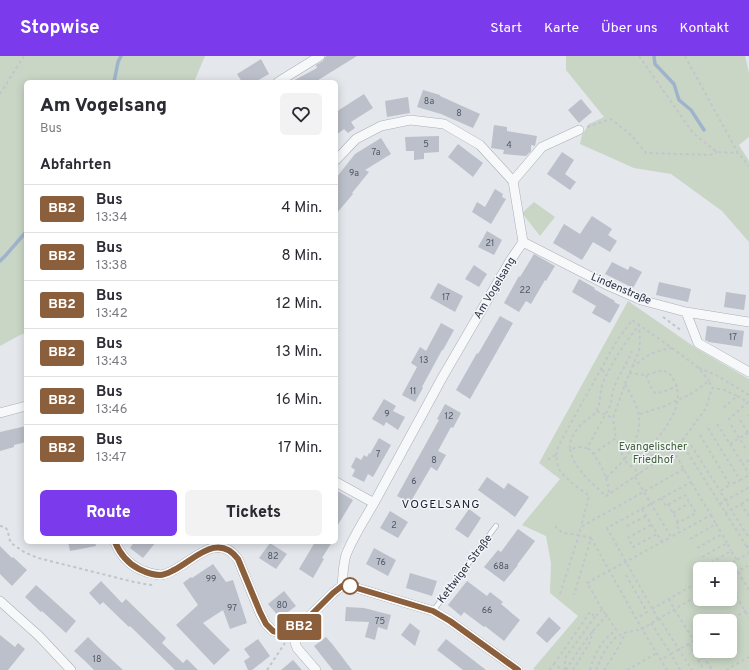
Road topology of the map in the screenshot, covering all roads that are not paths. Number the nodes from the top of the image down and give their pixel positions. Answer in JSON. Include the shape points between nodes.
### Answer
{"nodes":[{"id":1,"x":320,"y":56,"type":"edge"},
{"id":2,"x":281,"y":80,"type":"edge"},
{"id":3,"x":579,"y":130,"type":"road end"},
{"id":4,"x":338,"y":158,"type":"edge"},
{"id":5,"x":513,"y":181,"type":"junction"},
{"id":6,"x":523,"y":242,"type":"junction"},
{"id":7,"x":686,"y":312,"type":"junction"},
{"id":8,"x":749,"y":322,"type":"edge"},
{"id":9,"x":749,"y":372,"type":"edge"},
{"id":10,"x":24,"y":407,"type":"edge"},
{"id":11,"x":0,"y":413,"type":"edge"},
{"id":12,"x":338,"y":483,"type":"edge"},
{"id":13,"x":374,"y":502,"type":"junction"},
{"id":14,"x":496,"y":526,"type":"dead end"},
{"id":15,"x":116,"y":544,"type":"edge"},
{"id":16,"x":342,"y":586,"type":"junction"},
{"id":17,"x":0,"y":601,"type":"edge"},
{"id":18,"x":433,"y":611,"type":"junction"},
{"id":19,"x":292,"y":633,"type":"junction"},
{"id":20,"x":72,"y":670,"type":"edge"},
{"id":21,"x":316,"y":670,"type":"edge"},
{"id":22,"x":518,"y":670,"type":"edge"}],
"edges":[{"from":1,"to":2,"type":"street"},
{"from":3,"to":5,"type":"street","via":[[542,147]]},
{"from":4,"to":5,"type":"street","via":[[356,139],[381,126],[410,120],[444,124],[480,145]]},
{"from":5,"to":6,"type":"street"},
{"from":6,"to":7,"type":"street","name":"Lindenstraße","via":[[609,286],[642,300]]},
{"from":6,"to":13,"type":"street","name":"Am Vogelsang","via":[[442,378]]},
{"from":7,"to":8,"type":"street","name":"Lindenstraße"},
{"from":7,"to":9,"type":"street","via":[[698,342]]},
{"from":10,"to":11,"type":"street"},
{"from":12,"to":13,"type":"street"},
{"from":13,"to":16,"type":"street","name":"Am Vogelsang","via":[[346,555]]},
{"from":14,"to":18,"type":"lane","name":"Kettwiger Straße"},
{"from":15,"to":19,"type":"street","via":[[132,565],[145,572],[160,575],[180,567],[208,549],[226,548],[238,559],[266,624],[273,631]]},
{"from":16,"to":18,"type":"street","name":"Kettwiger Straße","via":[[350,586]]},
{"from":16,"to":19,"type":"street"},
{"from":17,"to":20,"type":"street"},
{"from":18,"to":22,"type":"street","name":"Kettwiger Straße"},
{"from":19,"to":21,"type":"street","via":[[297,648]]}]}
